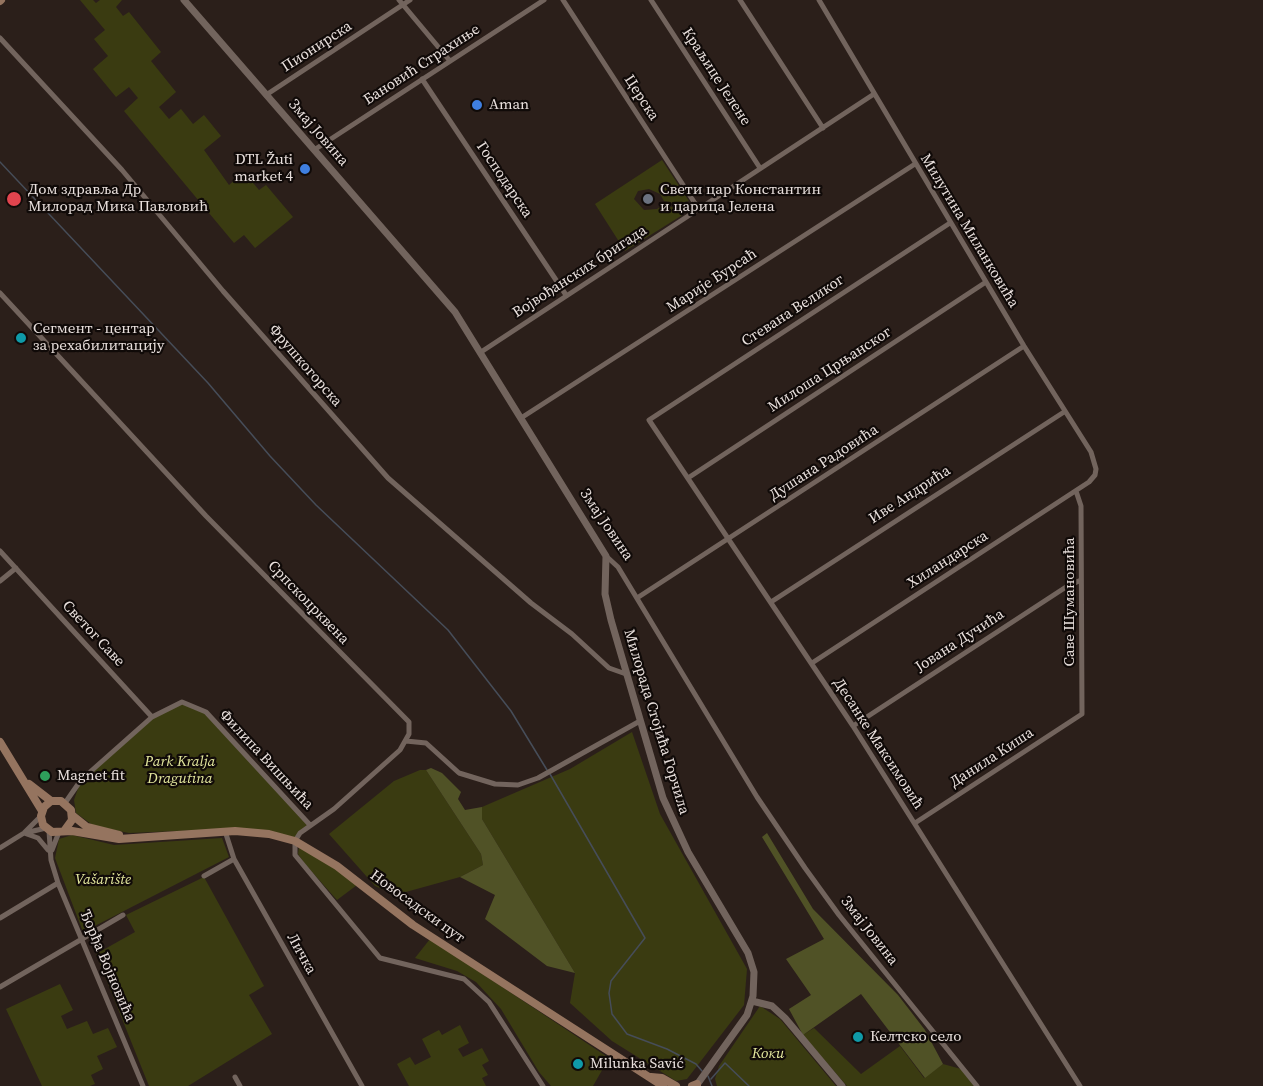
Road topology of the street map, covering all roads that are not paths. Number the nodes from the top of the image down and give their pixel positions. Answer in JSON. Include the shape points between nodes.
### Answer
{"nodes":[{"id":1,"x":184,"y":0,"type":"edge"},
{"id":2,"x":410,"y":0,"type":"edge"},
{"id":3,"x":544,"y":0,"type":"edge"},
{"id":4,"x":563,"y":0,"type":"edge"},
{"id":5,"x":651,"y":0,"type":"edge"},
{"id":6,"x":740,"y":0,"type":"edge"},
{"id":7,"x":819,"y":0,"type":"edge"},
{"id":8,"x":401,"y":2,"type":"edge"},
{"id":9,"x":0,"y":38,"type":"edge"},
{"id":10,"x":450,"y":61,"type":"junction"},
{"id":11,"x":422,"y":79,"type":"junction"},
{"id":12,"x":874,"y":94,"type":"junction"},
{"id":13,"x":266,"y":95,"type":"junction"},
{"id":14,"x":823,"y":128,"type":"junction"},
{"id":15,"x":314,"y":150,"type":"junction"},
{"id":16,"x":915,"y":164,"type":"junction"},
{"id":17,"x":760,"y":168,"type":"junction"},
{"id":18,"x":698,"y":208,"type":"junction"},
{"id":19,"x":950,"y":223,"type":"junction"},
{"id":20,"x":986,"y":282,"type":"junction"},
{"id":21,"x":0,"y":293,"type":"edge"},
{"id":22,"x":566,"y":295,"type":"junction"},
{"id":23,"x":1024,"y":346,"type":"junction"},
{"id":24,"x":481,"y":352,"type":"junction"},
{"id":25,"x":1064,"y":412,"type":"junction"},
{"id":26,"x":521,"y":418,"type":"junction"},
{"id":27,"x":649,"y":420,"type":"joint"},
{"id":28,"x":1095,"y":475,"type":"joint"},
{"id":29,"x":688,"y":478,"type":"junction"},
{"id":30,"x":1076,"y":491,"type":"junction"},
{"id":31,"x":729,"y":540,"type":"junction"},
{"id":32,"x":0,"y":551,"type":"edge"},
{"id":33,"x":606,"y":556,"type":"junction"},
{"id":34,"x":16,"y":568,"type":"junction"},
{"id":35,"x":1081,"y":580,"type":"junction"},
{"id":36,"x":0,"y":581,"type":"edge"},
{"id":37,"x":637,"y":598,"type":"junction"},
{"id":38,"x":771,"y":602,"type":"junction"},
{"id":39,"x":812,"y":663,"type":"junction"},
{"id":40,"x":626,"y":674,"type":"junction"},
{"id":41,"x":1082,"y":714,"type":"joint"},
{"id":42,"x":153,"y":717,"type":"junction"},
{"id":43,"x":640,"y":721,"type":"junction"},
{"id":44,"x":853,"y":726,"type":"junction"},
{"id":45,"x":406,"y":741,"type":"junction"},
{"id":46,"x":0,"y":742,"type":"edge"},
{"id":47,"x":24,"y":780,"type":"junction"},
{"id":48,"x":51,"y":801,"type":"junction"},
{"id":49,"x":65,"y":803,"type":"junction"},
{"id":50,"x":41,"y":813,"type":"junction"},
{"id":51,"x":72,"y":815,"type":"junction"},
{"id":52,"x":915,"y":823,"type":"junction"},
{"id":53,"x":310,"y":825,"type":"junction"},
{"id":54,"x":47,"y":829,"type":"junction"},
{"id":55,"x":62,"y":831,"type":"junction"},
{"id":56,"x":225,"y":831,"type":"junction"},
{"id":57,"x":24,"y":833,"type":"junction"},
{"id":58,"x":129,"y":837,"type":"junction"},
{"id":59,"x":295,"y":841,"type":"junction"},
{"id":60,"x":0,"y":848,"type":"edge"},
{"id":61,"x":51,"y":855,"type":"junction"},
{"id":62,"x":234,"y":859,"type":"junction"},
{"id":63,"x":204,"y":876,"type":"dead end"},
{"id":64,"x":58,"y":882,"type":"junction"},
{"id":65,"x":123,"y":915,"type":"dead end"},
{"id":66,"x":0,"y":918,"type":"edge"},
{"id":67,"x":82,"y":937,"type":"junction"},
{"id":68,"x":0,"y":987,"type":"edge"},
{"id":69,"x":752,"y":1000,"type":"junction"},
{"id":70,"x":235,"y":1077,"type":"dead end"},
{"id":71,"x":650,"y":1077,"type":"junction"},
{"id":72,"x":697,"y":1084,"type":"edge"},
{"id":73,"x":143,"y":1086,"type":"edge"},
{"id":74,"x":240,"y":1086,"type":"edge"},
{"id":75,"x":362,"y":1086,"type":"edge"},
{"id":76,"x":543,"y":1086,"type":"edge"},
{"id":77,"x":663,"y":1086,"type":"edge"},
{"id":78,"x":676,"y":1086,"type":"edge"},
{"id":79,"x":842,"y":1086,"type":"edge"},
{"id":80,"x":977,"y":1086,"type":"edge"},
{"id":81,"x":1080,"y":1086,"type":"edge"}],
"edges":[{"from":1,"to":13,"type":"street","name":"Змај Јовина"},
{"from":2,"to":8,"type":"street","name":"Пионирска"},
{"from":3,"to":10,"type":"street","name":"Бановић Страхиње"},
{"from":4,"to":18,"type":"street","name":"Церска"},
{"from":5,"to":17,"type":"street","name":"Краљице Јелене"},
{"from":6,"to":14,"type":"street"},
{"from":7,"to":12,"type":"street","name":"Милутина Миланковића"},
{"from":8,"to":10,"type":"street"},
{"from":8,"to":13,"type":"street","name":"Пионирска"},
{"from":9,"to":40,"type":"street","name":"Фрушкогорска","via":[[122,171],[388,478],[609,668]]},
{"from":10,"to":11,"type":"street","name":"Бановић Страхиње"},
{"from":11,"to":15,"type":"street","name":"Бановић Страхиње"},
{"from":11,"to":22,"type":"street","name":"Господарска"},
{"from":12,"to":14,"type":"street","name":"Војвођанских бригада"},
{"from":12,"to":16,"type":"street","name":"Милутина Миланковића"},
{"from":13,"to":15,"type":"street","name":"Змај Јовина"},
{"from":14,"to":17,"type":"street","name":"Војвођанских бригада"},
{"from":15,"to":24,"type":"street","name":"Змај Јовина","via":[[434,287]]},
{"from":16,"to":19,"type":"street","name":"Милутина Миланковића"},
{"from":16,"to":26,"type":"street","name":"Марије Бурсаћ"},
{"from":17,"to":18,"type":"street","name":"Војвођанских бригада"},
{"from":18,"to":22,"type":"street","name":"Војвођанских бригада"},
{"from":19,"to":20,"type":"street","name":"Милутина Миланковића"},
{"from":19,"to":27,"type":"street","name":"Стевана Великог"},
{"from":20,"to":23,"type":"street","name":"Милутина Миланковића"},
{"from":20,"to":29,"type":"street","name":"Милоша Црњанског"},
{"from":21,"to":45,"type":"street","name":"Српскоцрквена","via":[[206,516],[409,723]]},
{"from":22,"to":24,"type":"street","name":"Војвођанских бригада"},
{"from":23,"to":25,"type":"street","name":"Милутина Миланковића"},
{"from":23,"to":31,"type":"street","name":"Душана Радовића"},
{"from":24,"to":26,"type":"street","name":"Змај Јовина"},
{"from":25,"to":28,"type":"street","name":"Милутина Миланковића","via":[[1091,452]]},
{"from":25,"to":38,"type":"street","name":"Иве Андрића"},
{"from":26,"to":33,"type":"street","name":"Змај Јовина"},
{"from":27,"to":29,"type":"street","name":"Десанке Максимовић"},
{"from":28,"to":30,"type":"street","name":"Хиландарска"},
{"from":29,"to":31,"type":"street","name":"Десанке Максимовић"},
{"from":30,"to":35,"type":"street","name":"Саве Шумановића","via":[[1081,506]]},
{"from":30,"to":39,"type":"street","name":"Хиландарска"},
{"from":31,"to":37,"type":"street","name":"Душана Радовића"},
{"from":31,"to":38,"type":"street","name":"Десанке Максимовић"},
{"from":32,"to":34,"type":"street","name":"Светог Саве"},
{"from":33,"to":37,"type":"street","name":"Змај Јовина","via":[[613,560]]},
{"from":33,"to":40,"type":"street","name":"Милорада Стојића Горчила","via":[[606,602]]},
{"from":34,"to":36,"type":"street"},
{"from":34,"to":42,"type":"street","name":"Светог Саве"},
{"from":35,"to":41,"type":"street","name":"Саве Шумановића"},
{"from":35,"to":44,"type":"street","name":"Јована Дучића"},
{"from":37,"to":80,"type":"street","name":"Змај Јовина","via":[[757,797],[805,868]]},
{"from":38,"to":39,"type":"street","name":"Десанке Максимовић"},
{"from":39,"to":44,"type":"street","name":"Десанке Максимовић"},
{"from":40,"to":43,"type":"street","name":"Милорада Стојића Горчила"},
{"from":41,"to":52,"type":"street","name":"Данила Киша"},
{"from":42,"to":49,"type":"street","name":"Филипа Вишњића","via":[[81,780]]},
{"from":42,"to":53,"type":"street","name":"Филипа Вишњића","via":[[182,702],[206,712]]},
{"from":43,"to":45,"type":"street","via":[[538,778],[518,785],[474,779],[459,773],[422,741]]},
{"from":43,"to":69,"type":"street","name":"Милорада Стојића Горчила","via":[[672,820],[750,958],[755,980]]},
{"from":44,"to":52,"type":"street","name":"Десанке Максимовић"},
{"from":45,"to":53,"type":"street","via":[[371,777]]},
{"from":46,"to":47,"type":"main road"},
{"from":47,"to":48,"type":"main road"},
{"from":47,"to":50,"type":"main road"},
{"from":48,"to":49,"type":"main road"},
{"from":48,"to":50,"type":"main road"},
{"from":49,"to":51,"type":"main road","name":"Новосадски пут"},
{"from":50,"to":54,"type":"main road"},
{"from":50,"to":57,"type":"street"},
{"from":51,"to":55,"type":"main road","via":[[70,824]]},
{"from":51,"to":58,"type":"main road","name":"Новосадски пут","via":[[94,830]]},
{"from":52,"to":81,"type":"street","name":"Десанке Максимовић"},
{"from":53,"to":59,"type":"street"},
{"from":54,"to":55,"type":"main road","name":"Новосадски пут"},
{"from":54,"to":57,"type":"street"},
{"from":54,"to":61,"type":"street","name":"Ђорђа Војновића"},
{"from":55,"to":58,"type":"main road","name":"Новосадски пут","via":[[107,839]]},
{"from":55,"to":61,"type":"street"},
{"from":56,"to":58,"type":"main road","name":"Новосадски пут"},
{"from":56,"to":59,"type":"main road","name":"Новосадски пут","via":[[269,834]]},
{"from":56,"to":62,"type":"street","name":"Личка"},
{"from":57,"to":60,"type":"street"},
{"from":57,"to":61,"type":"street","via":[[43,842]]},
{"from":59,"to":71,"type":"main road","name":"Новосадски пут","via":[[338,866],[413,925]]},
{"from":59,"to":76,"type":"street","via":[[298,862],[380,958],[464,979],[489,1002]]},
{"from":61,"to":64,"type":"street","name":"Ђорђа Војновића"},
{"from":62,"to":63,"type":"street"},
{"from":62,"to":75,"type":"street","name":"Личка"},
{"from":64,"to":66,"type":"street"},
{"from":64,"to":67,"type":"street","name":"Ђорђа Војновића"},
{"from":65,"to":67,"type":"street"},
{"from":67,"to":68,"type":"street"},
{"from":67,"to":73,"type":"street","name":"Ђорђа Војновића"},
{"from":69,"to":72,"type":"street","via":[[742,1023]]},
{"from":69,"to":79,"type":"street","via":[[772,1006],[785,1018]]},
{"from":70,"to":74,"type":"street"},
{"from":71,"to":77,"type":"main road","name":"Новосадски пут"},
{"from":71,"to":78,"type":"main road"}]}
